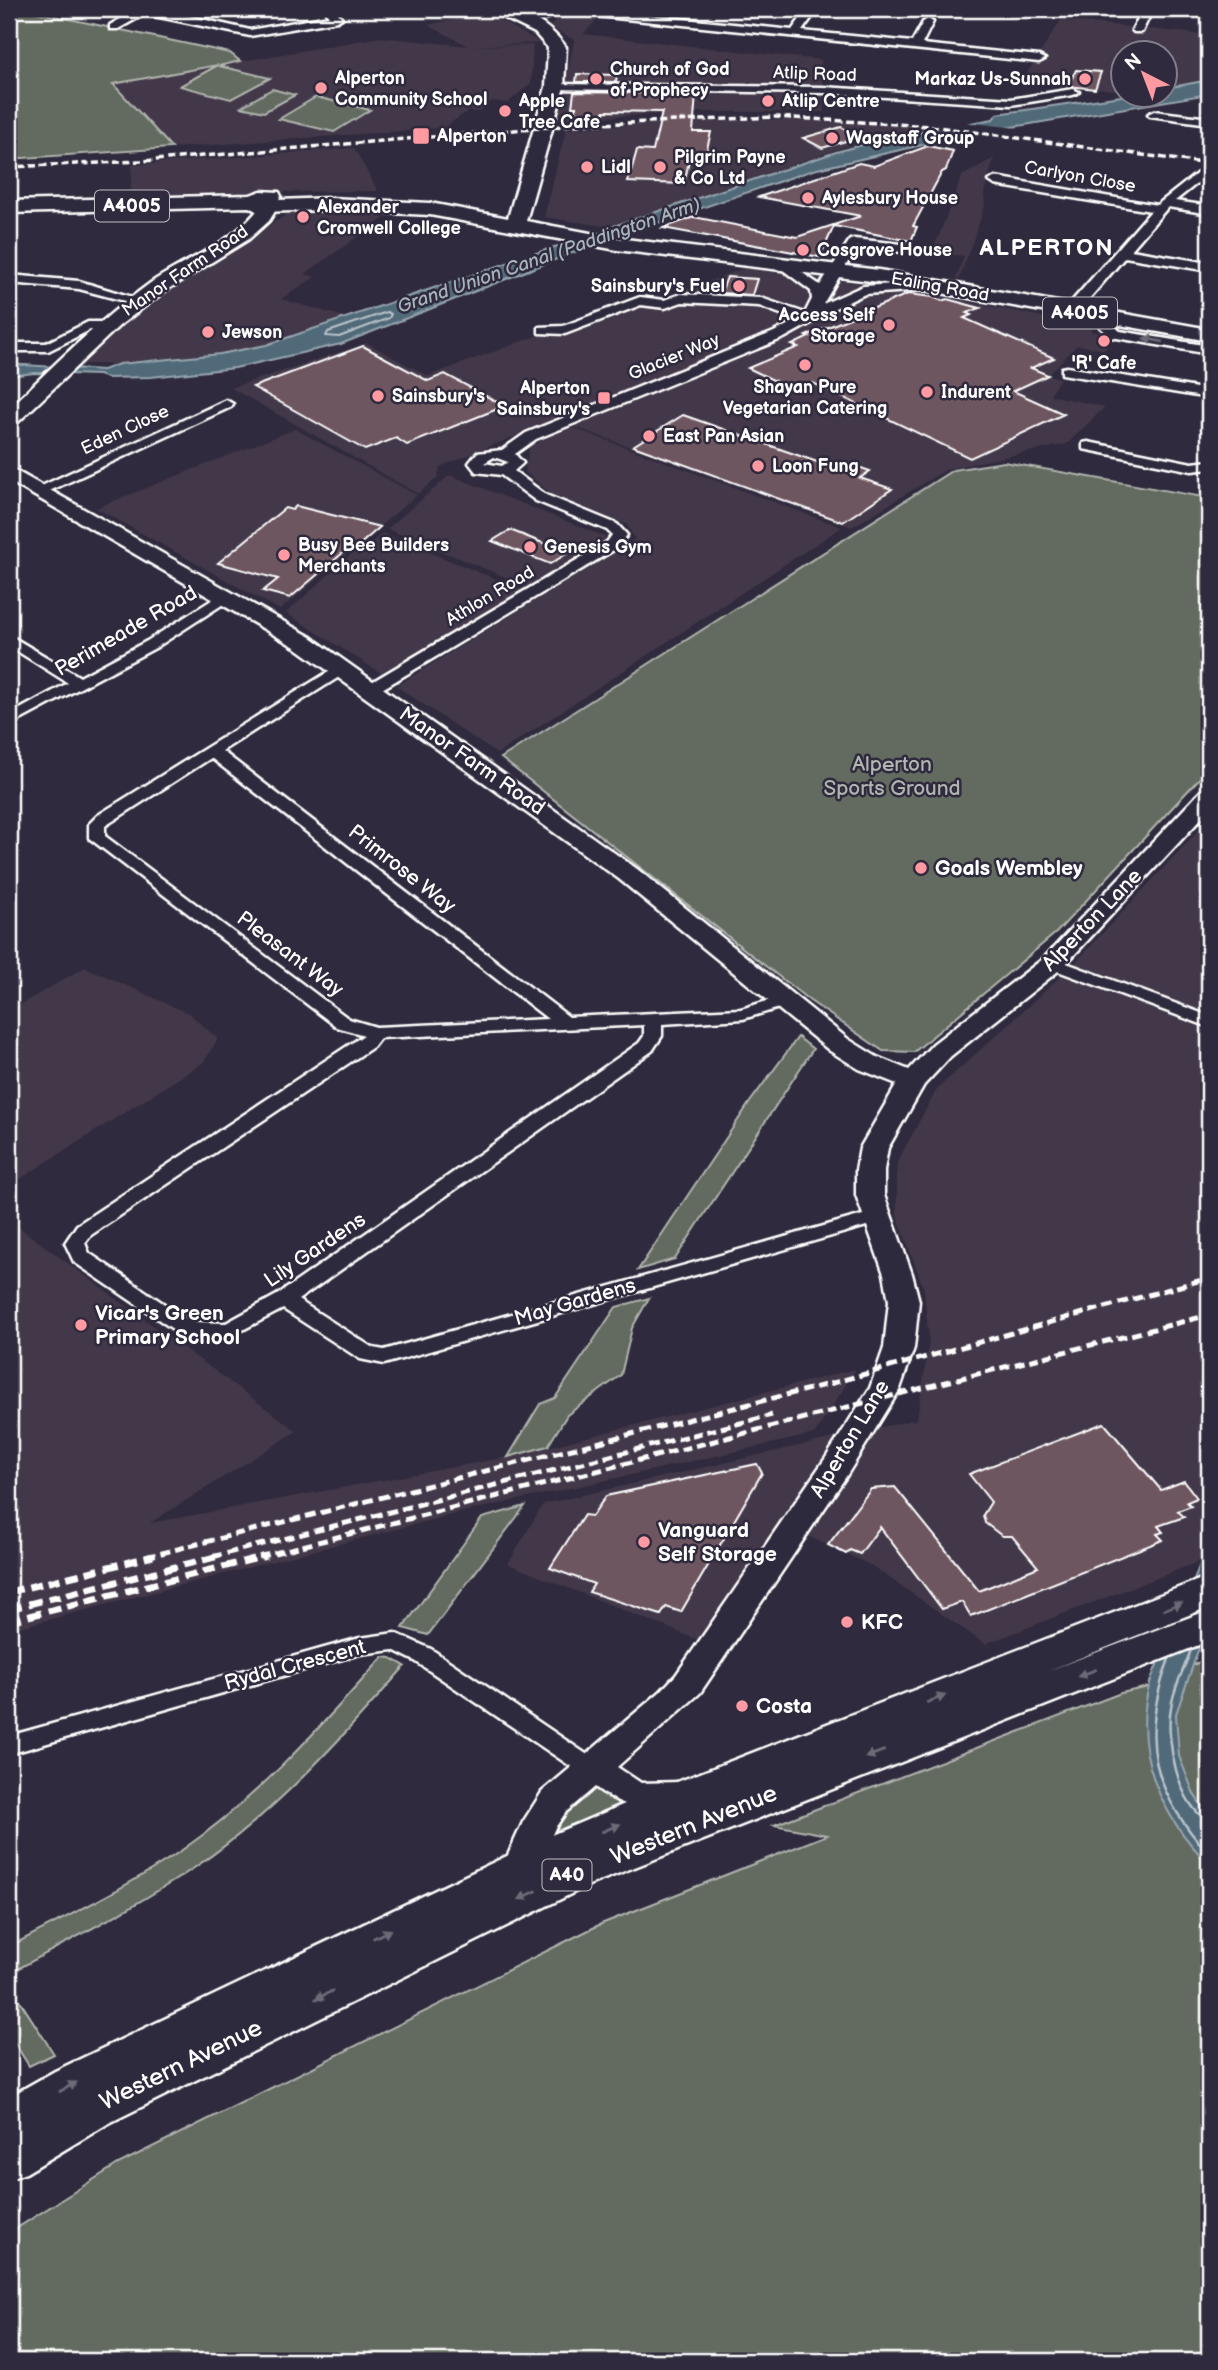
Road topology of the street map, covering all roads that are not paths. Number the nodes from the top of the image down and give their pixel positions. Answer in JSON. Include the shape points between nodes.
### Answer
{"nodes":[{"id":1,"x":329,"y":9,"type":"edge"},
{"id":2,"x":500,"y":9,"type":"edge"},
{"id":3,"x":1148,"y":9,"type":"edge"},
{"id":4,"x":148,"y":10,"type":"edge"},
{"id":5,"x":556,"y":10,"type":"edge"},
{"id":6,"x":810,"y":13,"type":"dead end"},
{"id":7,"x":525,"y":20,"type":"junction"},
{"id":8,"x":928,"y":22,"type":"dead end"},
{"id":9,"x":114,"y":27,"type":"dead end"},
{"id":10,"x":541,"y":29,"type":"junction"},
{"id":11,"x":1138,"y":30,"type":"dead end"},
{"id":12,"x":794,"y":35,"type":"junction"},
{"id":13,"x":915,"y":47,"type":"junction"},
{"id":14,"x":1039,"y":59,"type":"dead end"},
{"id":15,"x":555,"y":87,"type":"junction"},
{"id":16,"x":1073,"y":92,"type":"dead end"},
{"id":17,"x":1154,"y":114,"type":"dead end"},
{"id":18,"x":1209,"y":121,"type":"edge"},
{"id":19,"x":1209,"y":168,"type":"edge"},
{"id":20,"x":995,"y":181,"type":"dead end"},
{"id":21,"x":270,"y":203,"type":"junction"},
{"id":22,"x":1162,"y":206,"type":"junction"},
{"id":23,"x":9,"y":207,"type":"edge"},
{"id":24,"x":1209,"y":211,"type":"edge"},
{"id":25,"x":517,"y":221,"type":"junction"},
{"id":26,"x":588,"y":234,"type":"junction"},
{"id":27,"x":902,"y":248,"type":"dead end"},
{"id":28,"x":1121,"y":253,"type":"junction"},
{"id":29,"x":781,"y":264,"type":"junction"},
{"id":30,"x":1209,"y":267,"type":"edge"},
{"id":31,"x":834,"y":271,"type":"junction"},
{"id":32,"x":9,"y":279,"type":"edge"},
{"id":33,"x":934,"y":286,"type":"junction"},
{"id":34,"x":820,"y":299,"type":"junction"},
{"id":35,"x":136,"y":300,"type":"junction"},
{"id":36,"x":1070,"y":312,"type":"junction"},
{"id":37,"x":809,"y":317,"type":"junction"},
{"id":38,"x":1107,"y":318,"type":"junction"},
{"id":39,"x":106,"y":326,"type":"junction"},
{"id":40,"x":544,"y":330,"type":"dead end"},
{"id":41,"x":1209,"y":335,"type":"edge"},
{"id":42,"x":9,"y":347,"type":"edge"},
{"id":43,"x":1209,"y":350,"type":"edge"},
{"id":44,"x":1067,"y":371,"type":"dead end"},
{"id":45,"x":1209,"y":394,"type":"edge"},
{"id":46,"x":226,"y":404,"type":"dead end"},
{"id":47,"x":9,"y":420,"type":"edge"},
{"id":48,"x":1088,"y":446,"type":"dead end"},
{"id":49,"x":505,"y":454,"type":"junction"},
{"id":50,"x":1209,"y":465,"type":"edge"},
{"id":51,"x":505,"y":471,"type":"junction"},
{"id":52,"x":9,"y":473,"type":"edge"},
{"id":53,"x":40,"y":490,"type":"junction"},
{"id":54,"x":226,"y":596,"type":"junction"},
{"id":55,"x":9,"y":640,"type":"edge"},
{"id":56,"x":341,"y":669,"type":"junction"},
{"id":57,"x":79,"y":683,"type":"junction"},
{"id":58,"x":372,"y":689,"type":"junction"},
{"id":59,"x":9,"y":721,"type":"edge"},
{"id":60,"x":212,"y":751,"type":"junction"},
{"id":61,"x":1209,"y":796,"type":"edge"},
{"id":62,"x":1053,"y":964,"type":"junction"},
{"id":63,"x":783,"y":1001,"type":"junction"},
{"id":64,"x":653,"y":1019,"type":"junction"},
{"id":65,"x":1209,"y":1022,"type":"edge"},
{"id":66,"x":565,"y":1023,"type":"junction"},
{"id":67,"x":375,"y":1033,"type":"junction"},
{"id":68,"x":913,"y":1081,"type":"junction"},
{"id":69,"x":877,"y":1217,"type":"junction"},
{"id":70,"x":285,"y":1300,"type":"junction"},
{"id":71,"x":1209,"y":1591,"type":"edge"},
{"id":72,"x":1209,"y":1625,"type":"edge"},
{"id":73,"x":1144,"y":1634,"type":"junction"},
{"id":74,"x":9,"y":1745,"type":"edge"},
{"id":75,"x":593,"y":1770,"type":"junction"},
{"id":76,"x":692,"y":1794,"type":"junction"},
{"id":77,"x":521,"y":1866,"type":"junction"},
{"id":78,"x":9,"y":2121,"type":"edge"},
{"id":79,"x":9,"y":2158,"type":"edge"}],
"edges":[{"from":1,"to":4,"type":"street","via":[[337,18],[255,33]]},
{"from":2,"to":7,"type":"main road"},
{"from":3,"to":11,"type":"street"},
{"from":4,"to":9,"type":"street"},
{"from":5,"to":7,"type":"street"},
{"from":5,"to":10,"type":"street"},
{"from":5,"to":12,"type":"street"},
{"from":6,"to":12,"type":"street"},
{"from":7,"to":10,"type":"main road"},
{"from":8,"to":13,"type":"street"},
{"from":10,"to":15,"type":"main road","via":[[557,47]]},
{"from":12,"to":13,"type":"street"},
{"from":13,"to":14,"type":"street"},
{"from":15,"to":16,"type":"street","name":"Atlip Road","via":[[823,90],[1011,102]]},
{"from":15,"to":25,"type":"main road"},
{"from":17,"to":18,"type":"street"},
{"from":19,"to":22,"type":"street"},
{"from":20,"to":22,"type":"street","name":"Carlyon Close"},
{"from":21,"to":23,"type":"main road","number":"A4005"},
{"from":21,"to":25,"type":"main road","number":"A4005","via":[[394,205]]},
{"from":21,"to":35,"type":"street","name":"Manor Farm Road","via":[[250,228],[228,244]]},
{"from":22,"to":24,"type":"street","name":"Carlyon Close"},
{"from":22,"to":28,"type":"street"},
{"from":25,"to":26,"type":"main road","name":"Ealing Road","number":"A4005"},
{"from":25,"to":26,"type":"main road","name":"Ealing Road","number":"A4005","via":[[557,232]]},
{"from":26,"to":29,"type":"main road","name":"Ealing Road","number":"A4005"},
{"from":27,"to":31,"type":"street","name":"Glacier Way","via":[[854,243]]},
{"from":28,"to":30,"type":"street"},
{"from":28,"to":36,"type":"street"},
{"from":29,"to":31,"type":"main road","name":"Ealing Road","number":"A4005"},
{"from":29,"to":34,"type":"street","via":[[817,289]]},
{"from":31,"to":33,"type":"main road","name":"Ealing Road","number":"A4005"},
{"from":31,"to":34,"type":"street","name":"Glacier Way"},
{"from":32,"to":35,"type":"street","via":[[79,285]]},
{"from":33,"to":36,"type":"main road","name":"Ealing Road","number":"A4005"},
{"from":33,"to":37,"type":"street","via":[[863,290]]},
{"from":34,"to":37,"type":"street","name":"Glacier Way"},
{"from":35,"to":39,"type":"street","name":"Manor Farm Road"},
{"from":36,"to":38,"type":"main road","name":"Ealing Road","number":"A4005"},
{"from":37,"to":40,"type":"street","via":[[761,302],[681,298],[665,304],[640,301],[565,330]]},
{"from":37,"to":49,"type":"street","name":"Glacier Way","via":[[779,335],[531,436]]},
{"from":38,"to":41,"type":"main road","name":"Ealing Road","number":"A4005"},
{"from":43,"to":38,"type":"street","one_way":true,"via":[[1116,334],[1107,327]]},
{"from":39,"to":42,"type":"street","via":[[88,327],[48,347]]},
{"from":39,"to":47,"type":"street","name":"Manor Farm Road"},
{"from":44,"to":45,"type":"street"},
{"from":46,"to":53,"type":"street","name":"Eden Close"},
{"from":48,"to":50,"type":"street","via":[[1192,467]]},
{"from":49,"to":51,"type":"street","via":[[516,463]]},
{"from":49,"to":51,"type":"street","name":"Glacier Way","via":[[482,456],[476,463],[481,469]]},
{"from":51,"to":58,"type":"street","name":"Athlon Road","via":[[541,498],[612,527],[620,535]]},
{"from":52,"to":53,"type":"street","name":"Manor Farm Road"},
{"from":53,"to":54,"type":"street","name":"Manor Farm Road"},
{"from":54,"to":56,"type":"street","name":"Manor Farm Road"},
{"from":54,"to":57,"type":"street","name":"Perimeade Road","via":[[152,644]]},
{"from":55,"to":57,"type":"street"},
{"from":56,"to":58,"type":"street","name":"Manor Farm Road"},
{"from":56,"to":60,"type":"street","name":"Pleasant Way"},
{"from":57,"to":59,"type":"street","name":"Perimeade Road"},
{"from":58,"to":63,"type":"street","name":"Manor Farm Road","via":[[628,874]]},
{"from":60,"to":66,"type":"street","name":"Primrose Way"},
{"from":60,"to":67,"type":"street","name":"Pleasant Way","via":[[97,824],[97,838],[343,1023]]},
{"from":61,"to":62,"type":"street","name":"Alperton Lane"},
{"from":62,"to":65,"type":"street"},
{"from":62,"to":68,"type":"street","name":"Alperton Lane","via":[[942,1050]]},
{"from":63,"to":64,"type":"street","name":"Pleasant Way","via":[[743,1014]]},
{"from":63,"to":68,"type":"street","name":"Manor Farm Road","via":[[868,1063]]},
{"from":64,"to":66,"type":"street","name":"Pleasant Way"},
{"from":64,"to":70,"type":"street","name":"Lily Gardens","via":[[653,1037],[646,1047]]},
{"from":66,"to":67,"type":"street","name":"Pleasant Way"},
{"from":67,"to":70,"type":"street","name":"Lily Gardens","via":[[367,1043],[84,1230],[75,1243],[81,1256],[187,1329],[229,1330]]},
{"from":68,"to":69,"type":"street","name":"Alperton Lane","via":[[874,1148],[870,1195]]},
{"from":69,"to":70,"type":"street","name":"May Gardens","via":[[384,1357],[367,1354]]},
{"from":69,"to":75,"type":"street","name":"Alperton Lane","via":[[904,1301],[899,1348],[885,1389],[688,1684]]},
{"from":73,"to":71,"type":"highway","name":"Western Avenue","number":"A40","one_way":true},
{"from":72,"to":73,"type":"highway","name":"Western Avenue","number":"A40"},
{"from":76,"to":73,"type":"highway","name":"Western Avenue","number":"A40","one_way":true},
{"from":73,"to":79,"type":"highway","name":"Western Avenue","number":"A40","one_way":true,"via":[[573,1873],[92,2109]]},
{"from":74,"to":75,"type":"street","name":"Rydal Crescent","via":[[360,1646],[395,1642],[423,1655]]},
{"from":75,"to":76,"type":"street","via":[[645,1797]]},
{"from":75,"to":77,"type":"street","name":"Alperton Lane","via":[[554,1802]]},
{"from":77,"to":76,"type":"highway","name":"Western Avenue","number":"A40","one_way":true},
{"from":78,"to":77,"type":"highway","name":"Western Avenue","number":"A40","one_way":true,"via":[[71,2085]]}]}
